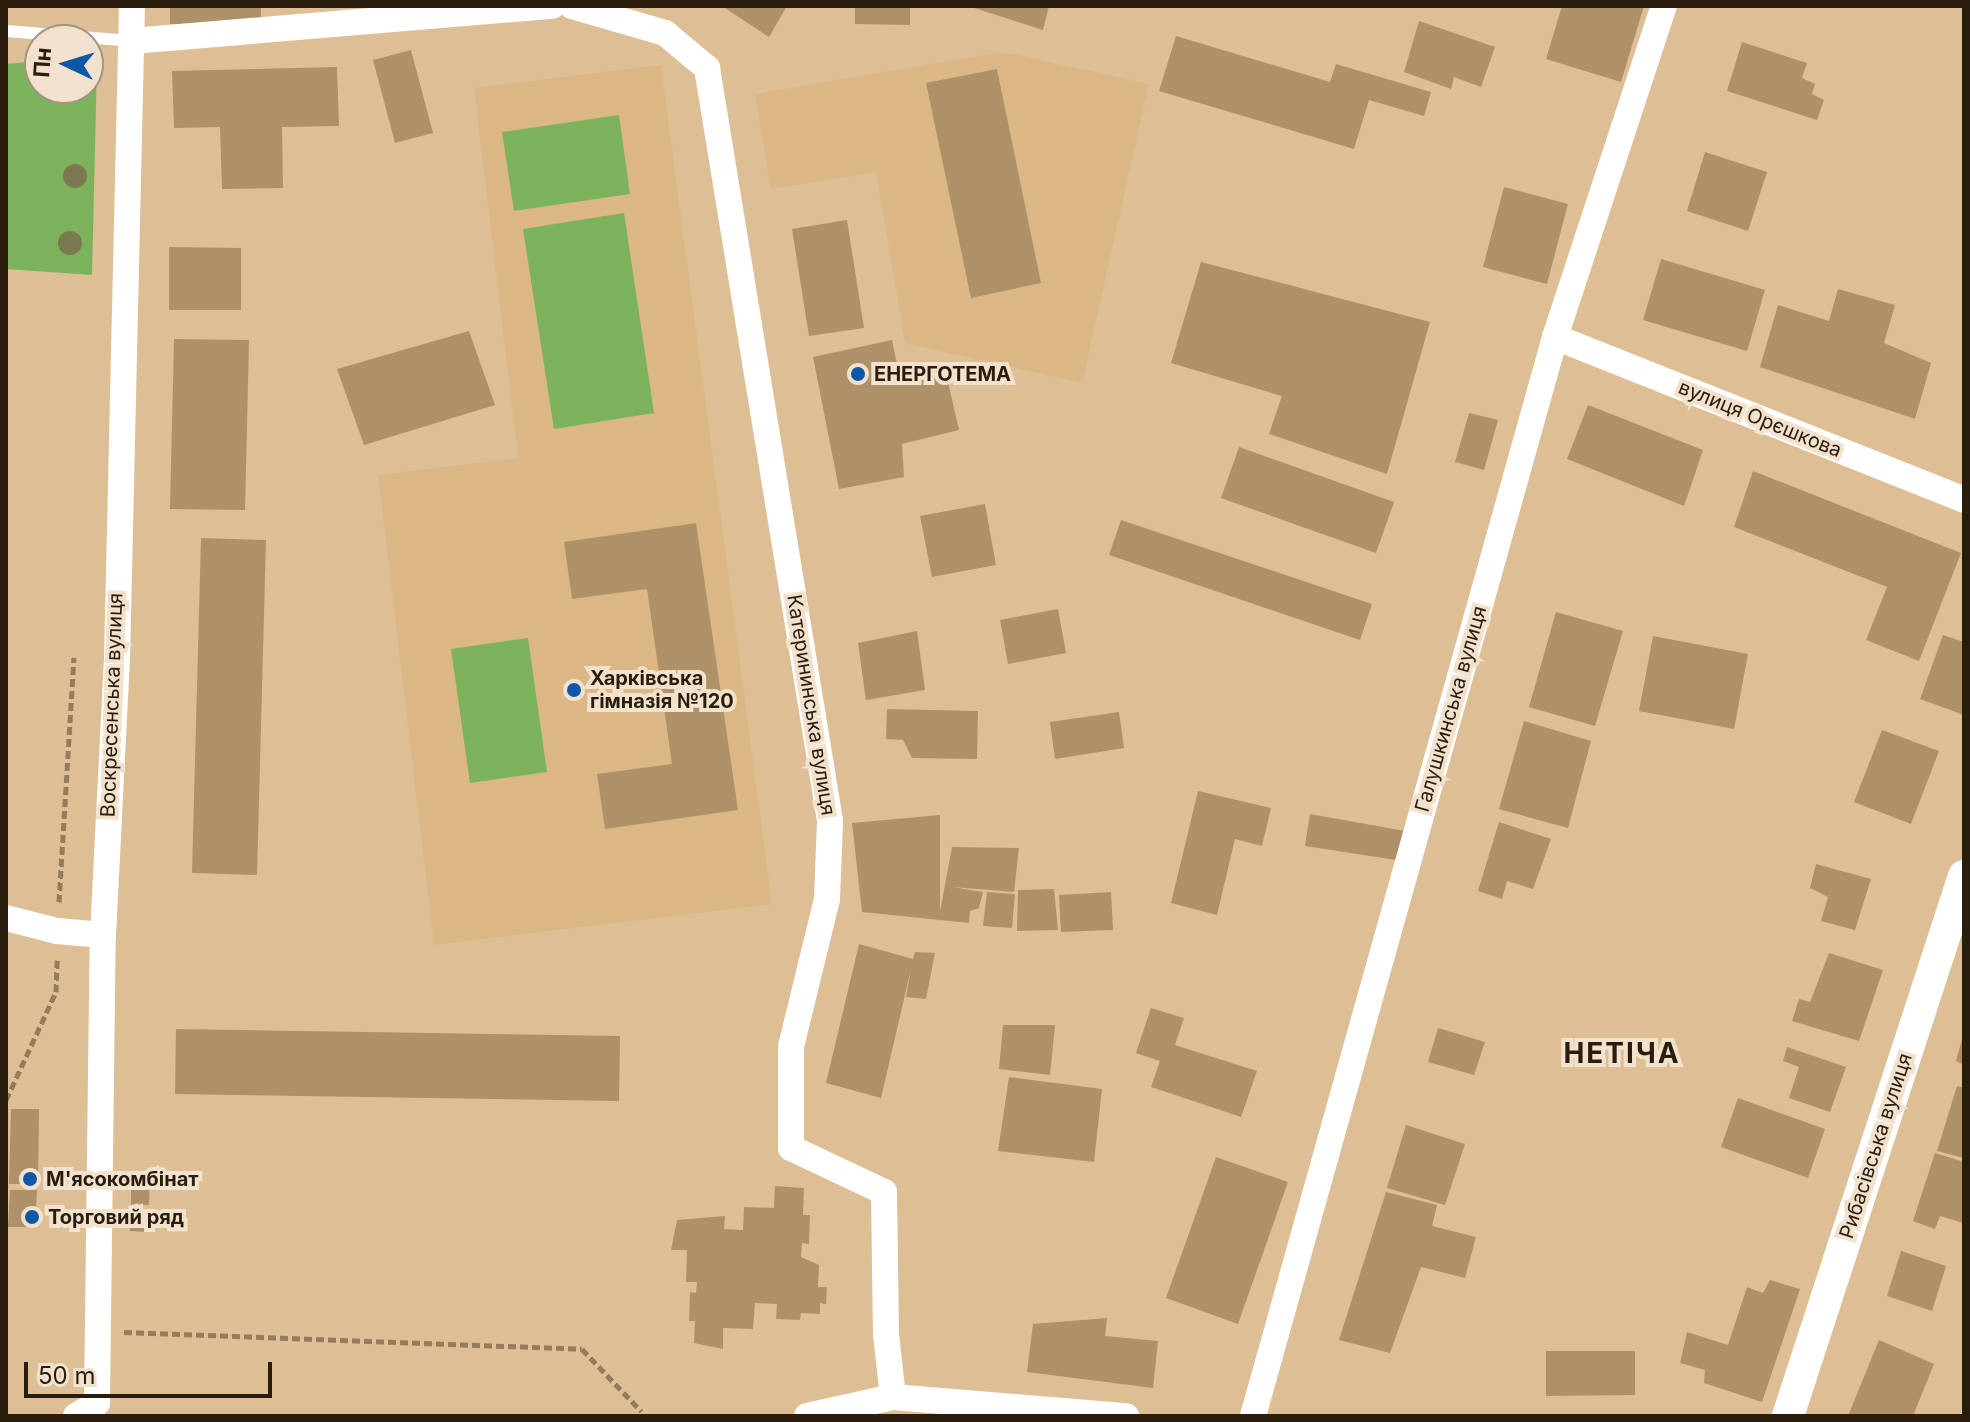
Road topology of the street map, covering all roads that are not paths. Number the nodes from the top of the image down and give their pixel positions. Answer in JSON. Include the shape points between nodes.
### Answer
{"nodes":[{"id":1,"x":132,"y":6,"type":"edge"},
{"id":2,"x":553,"y":6,"type":"edge"},
{"id":3,"x":572,"y":6,"type":"edge"},
{"id":4,"x":1664,"y":6,"type":"edge"},
{"id":5,"x":6,"y":31,"type":"edge"},
{"id":6,"x":132,"y":41,"type":"junction"},
{"id":7,"x":1555,"y":337,"type":"junction"},
{"id":8,"x":1964,"y":500,"type":"edge"},
{"id":9,"x":1964,"y":876,"type":"edge"},
{"id":10,"x":6,"y":918,"type":"edge"},
{"id":11,"x":103,"y":935,"type":"junction"},
{"id":12,"x":893,"y":1397,"type":"junction"},
{"id":13,"x":87,"y":1410,"type":"edge"},
{"id":14,"x":807,"y":1416,"type":"edge"},
{"id":15,"x":1126,"y":1416,"type":"edge"},
{"id":16,"x":1253,"y":1416,"type":"edge"},
{"id":17,"x":1788,"y":1416,"type":"edge"}],
"edges":[{"from":1,"to":6,"type":"street","name":"Воскресенська вулиця"},
{"from":2,"to":6,"type":"street"},
{"from":3,"to":12,"type":"street","name":"Катерининська вулиця","via":[[665,33],[707,68],[830,821],[827,899],[791,1047],[791,1148],[884,1192],[886,1334]]},
{"from":4,"to":7,"type":"street","name":"Галушкинська вулиця"},
{"from":5,"to":6,"type":"lane"},
{"from":6,"to":11,"type":"street","name":"Воскресенська вулиця","via":[[117,660]]},
{"from":7,"to":8,"type":"street","name":"вулиця Орєшкова"},
{"from":7,"to":16,"type":"street","name":"Галушкинська вулиця"},
{"from":9,"to":17,"type":"street","name":"Рибасівська вулиця"},
{"from":10,"to":11,"type":"street","via":[[57,931]]},
{"from":11,"to":13,"type":"street","name":"Воскресенська вулиця","via":[[97,1331]]},
{"from":12,"to":14,"type":"street"},
{"from":12,"to":15,"type":"street"}]}
